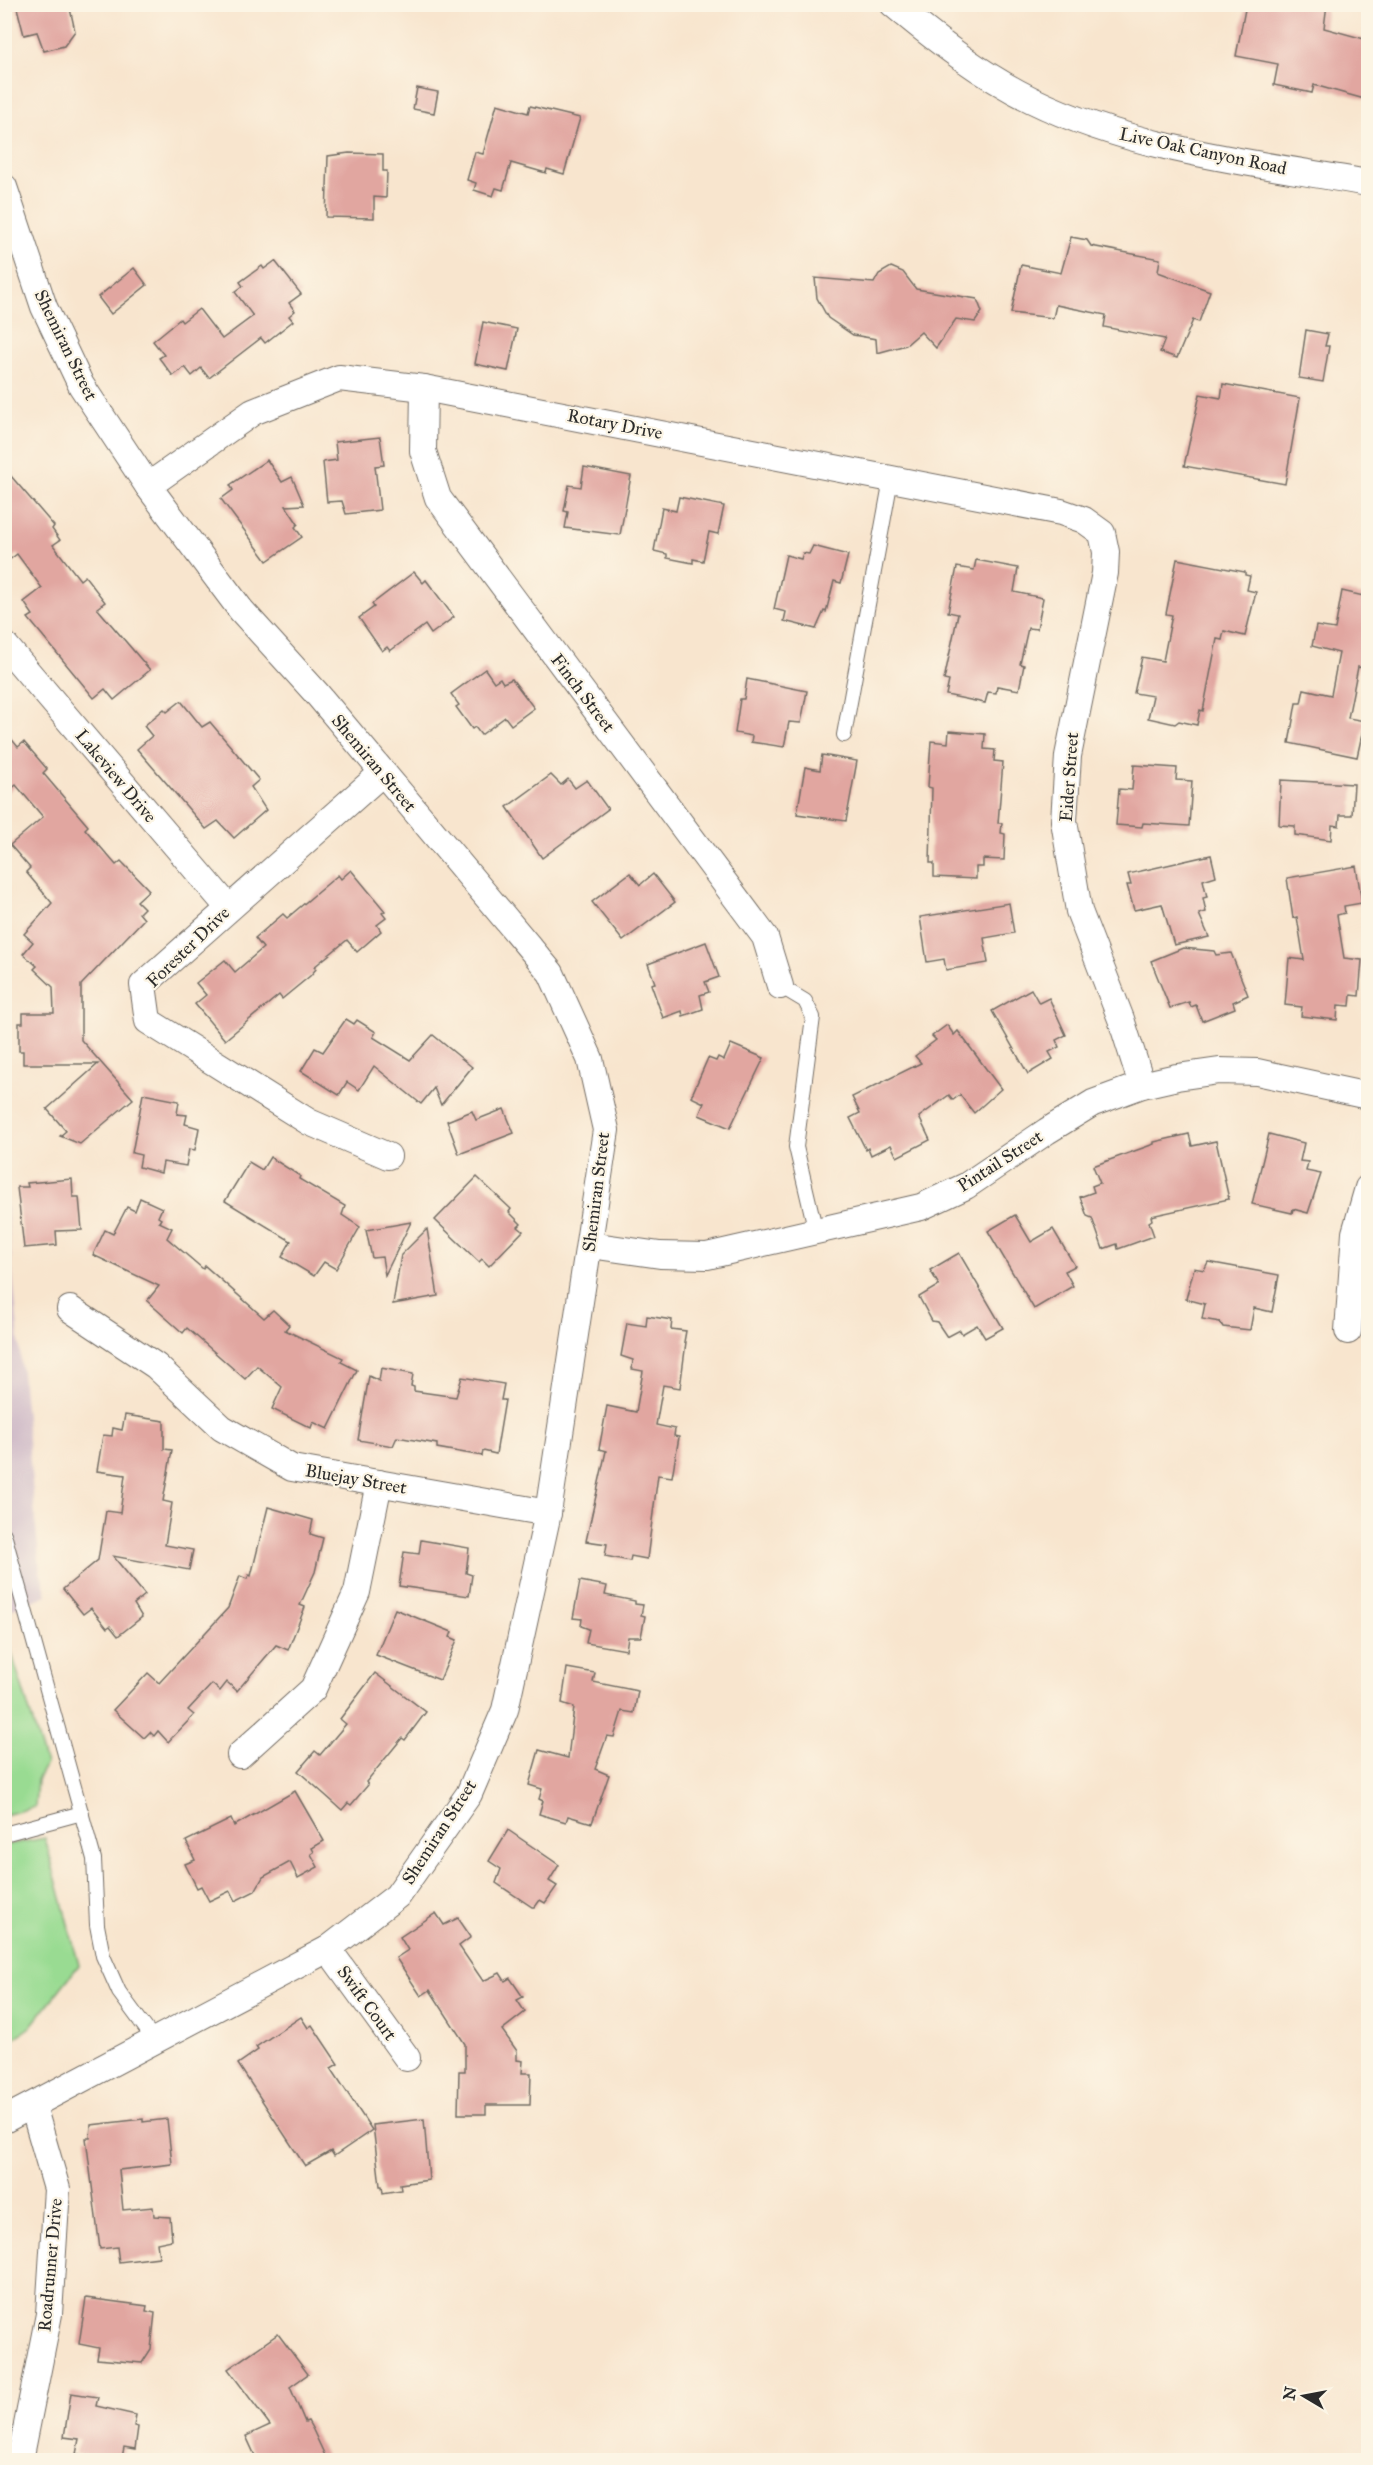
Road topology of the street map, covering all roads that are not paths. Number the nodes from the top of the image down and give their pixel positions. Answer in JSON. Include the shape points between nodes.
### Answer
{"nodes":[{"id":1,"x":892,"y":4,"type":"edge"},
{"id":2,"x":1368,"y":183,"type":"edge"},
{"id":3,"x":4,"y":187,"type":"edge"},
{"id":4,"x":424,"y":388,"type":"junction"},
{"id":5,"x":891,"y":479,"type":"junction"},
{"id":6,"x":148,"y":486,"type":"junction"},
{"id":7,"x":1102,"y":533,"type":"joint"},
{"id":8,"x":4,"y":644,"type":"edge"},
{"id":9,"x":844,"y":735,"type":"dead end"},
{"id":10,"x":382,"y":773,"type":"junction"},
{"id":11,"x":228,"y":907,"type":"junction"},
{"id":12,"x":780,"y":986,"type":"joint"},
{"id":13,"x":1142,"y":1085,"type":"junction"},
{"id":14,"x":1368,"y":1096,"type":"edge"},
{"id":15,"x":388,"y":1156,"type":"dead end"},
{"id":16,"x":1368,"y":1188,"type":"edge"},
{"id":17,"x":816,"y":1232,"type":"junction"},
{"id":18,"x":590,"y":1245,"type":"junction"},
{"id":19,"x":70,"y":1309,"type":"dead end"},
{"id":20,"x":1348,"y":1331,"type":"dead end"},
{"id":21,"x":379,"y":1483,"type":"junction"},
{"id":22,"x":548,"y":1513,"type":"junction"},
{"id":23,"x":4,"y":1534,"type":"edge"},
{"id":24,"x":240,"y":1755,"type":"dead end"},
{"id":25,"x":82,"y":1813,"type":"junction"},
{"id":26,"x":4,"y":1834,"type":"edge"},
{"id":27,"x":328,"y":1949,"type":"junction"},
{"id":28,"x":155,"y":2041,"type":"junction"},
{"id":29,"x":407,"y":2058,"type":"dead end"},
{"id":30,"x":33,"y":2106,"type":"junction"},
{"id":31,"x":4,"y":2120,"type":"edge"},
{"id":32,"x":20,"y":2460,"type":"edge"}],
"edges":[{"from":1,"to":2,"type":"street","name":"Live Oak Canyon Road","via":[[947,49],[1032,100],[1114,133],[1184,150]]},
{"from":3,"to":6,"type":"street","name":"Shemiran Street","via":[[48,317],[81,385]]},
{"from":4,"to":5,"type":"street","name":"Rotary Drive"},
{"from":4,"to":6,"type":"street","name":"Rotary Drive","via":[[339,378],[253,412]]},
{"from":4,"to":12,"type":"street","name":"Finch Street","via":[[423,451],[438,498],[765,936]]},
{"from":5,"to":7,"type":"street","name":"Rotary Drive","via":[[1061,512],[1084,520]]},
{"from":5,"to":9,"type":"lane"},
{"from":6,"to":10,"type":"street","name":"Shemiran Street","via":[[241,609]]},
{"from":7,"to":13,"type":"street","name":"Eider Street","via":[[1105,573],[1068,756],[1064,821],[1079,911]]},
{"from":8,"to":11,"type":"street","name":"Lakeview Drive"},
{"from":10,"to":11,"type":"street","name":"Forester Drive"},
{"from":10,"to":18,"type":"street","name":"Shemiran Street","via":[[551,973],[590,1059],[606,1130]]},
{"from":11,"to":15,"type":"street","name":"Forester Drive","via":[[143,985],[148,1021],[309,1122]]},
{"from":12,"to":17,"type":"lane","via":[[805,1001],[813,1017],[796,1147]]},
{"from":13,"to":14,"type":"street","name":"Pintail Street","via":[[1219,1071],[1257,1072]]},
{"from":13,"to":17,"type":"street","name":"Pintail Street","via":[[1093,1103],[966,1186],[921,1207]]},
{"from":16,"to":20,"type":"street","via":[[1355,1233]]},
{"from":17,"to":18,"type":"street","name":"Pintail Street","via":[[707,1256],[660,1256]]},
{"from":18,"to":22,"type":"street","name":"Shemiran Street"},
{"from":19,"to":21,"type":"street","name":"Bluejay Street","via":[[156,1366],[222,1428],[292,1468]]},
{"from":21,"to":22,"type":"street","name":"Bluejay Street"},
{"from":21,"to":24,"type":"street","via":[[357,1592],[313,1689]]},
{"from":22,"to":27,"type":"street","name":"Shemiran Street","via":[[505,1710],[469,1794],[397,1896]]},
{"from":23,"to":25,"type":"lane"},
{"from":25,"to":26,"type":"lane"},
{"from":25,"to":28,"type":"lane","via":[[94,1860],[97,1925],[103,1956],[119,1992]]},
{"from":27,"to":28,"type":"street","name":"Shemiran Street"},
{"from":27,"to":29,"type":"street","name":"Swift Court"},
{"from":28,"to":30,"type":"street","name":"Shemiran Street"},
{"from":30,"to":31,"type":"street","name":"Shemiran Street"},
{"from":30,"to":32,"type":"street","name":"Roadrunner Drive","via":[[57,2188],[49,2314]]}]}
